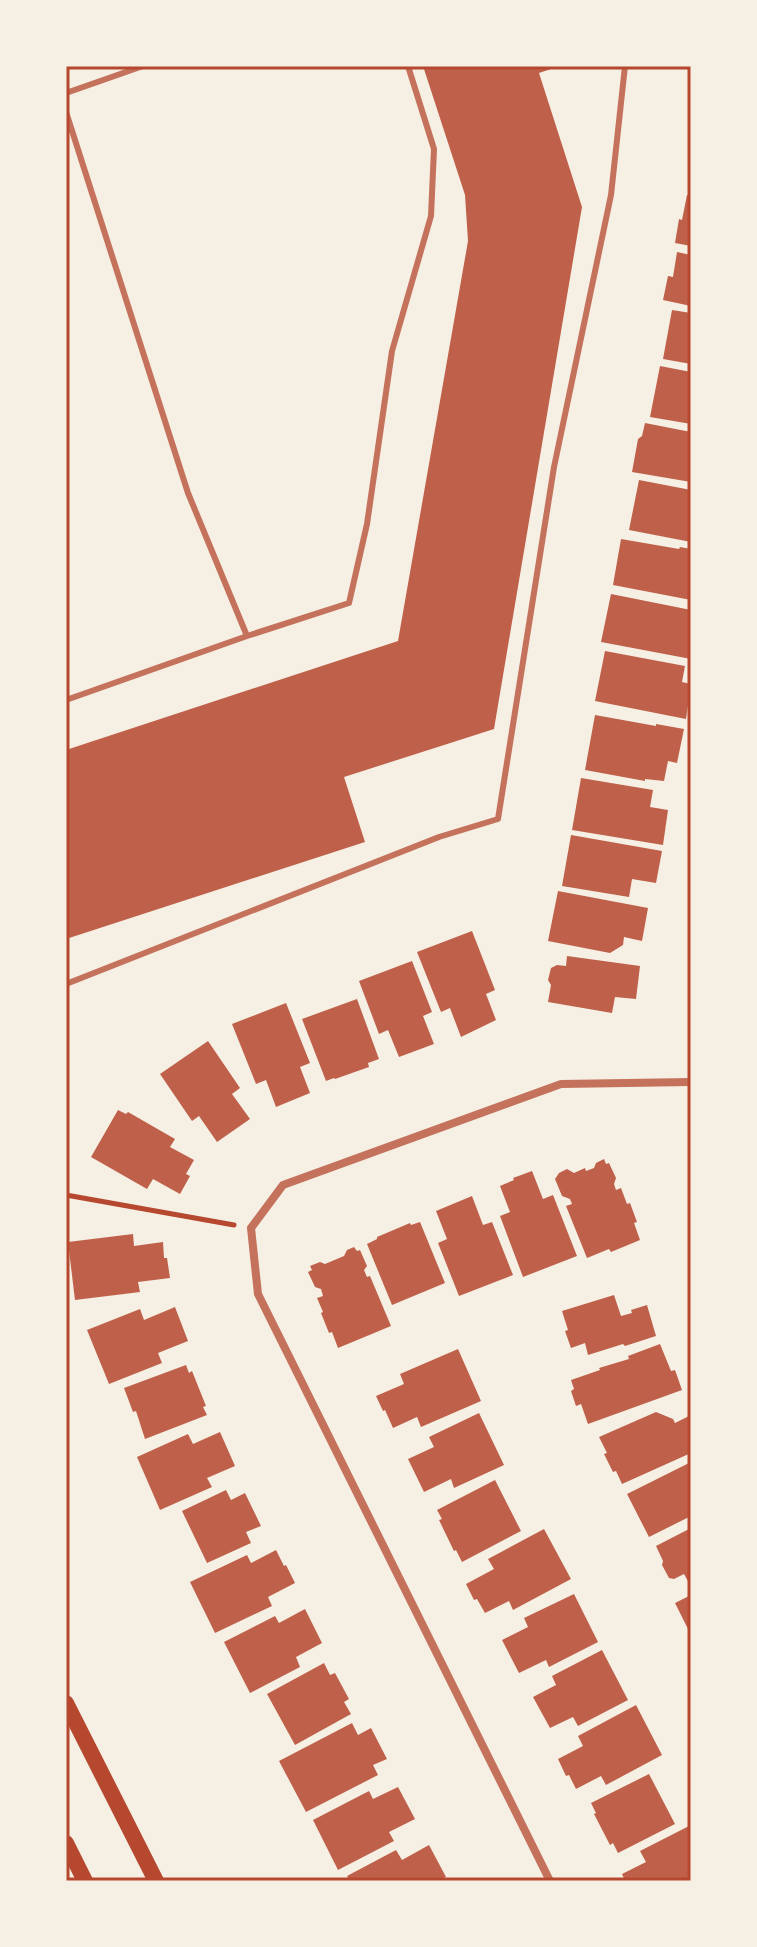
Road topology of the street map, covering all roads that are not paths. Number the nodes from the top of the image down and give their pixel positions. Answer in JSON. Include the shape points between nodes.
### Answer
{"nodes":[{"id":1,"x":143,"y":66,"type":"edge"},
{"id":2,"x":408,"y":66,"type":"edge"},
{"id":3,"x":625,"y":66,"type":"edge"},
{"id":4,"x":66,"y":93,"type":"edge"},
{"id":5,"x":66,"y":112,"type":"edge"},
{"id":6,"x":247,"y":636,"type":"junction"},
{"id":7,"x":66,"y":700,"type":"edge"},
{"id":8,"x":66,"y":984,"type":"edge"},
{"id":9,"x":691,"y":1082,"type":"edge"},
{"id":10,"x":66,"y":1703,"type":"edge"},
{"id":11,"x":66,"y":1843,"type":"edge"},
{"id":12,"x":85,"y":1881,"type":"edge"},
{"id":13,"x":156,"y":1881,"type":"edge"},
{"id":14,"x":550,"y":1881,"type":"edge"}],
"edges":[{"from":1,"to":4,"type":"lane"},
{"from":2,"to":6,"type":"lane","via":[[434,149],[431,216],[392,351],[367,524],[349,603]]},
{"from":3,"to":8,"type":"lane","via":[[611,195],[554,467],[498,819],[439,837]]},
{"from":5,"to":6,"type":"lane","via":[[188,493]]},
{"from":6,"to":7,"type":"lane"},
{"from":9,"to":14,"type":"street","via":[[561,1084],[283,1185],[251,1228],[258,1294]]},
{"from":10,"to":13,"type":"main road"},
{"from":11,"to":12,"type":"main road"}]}
